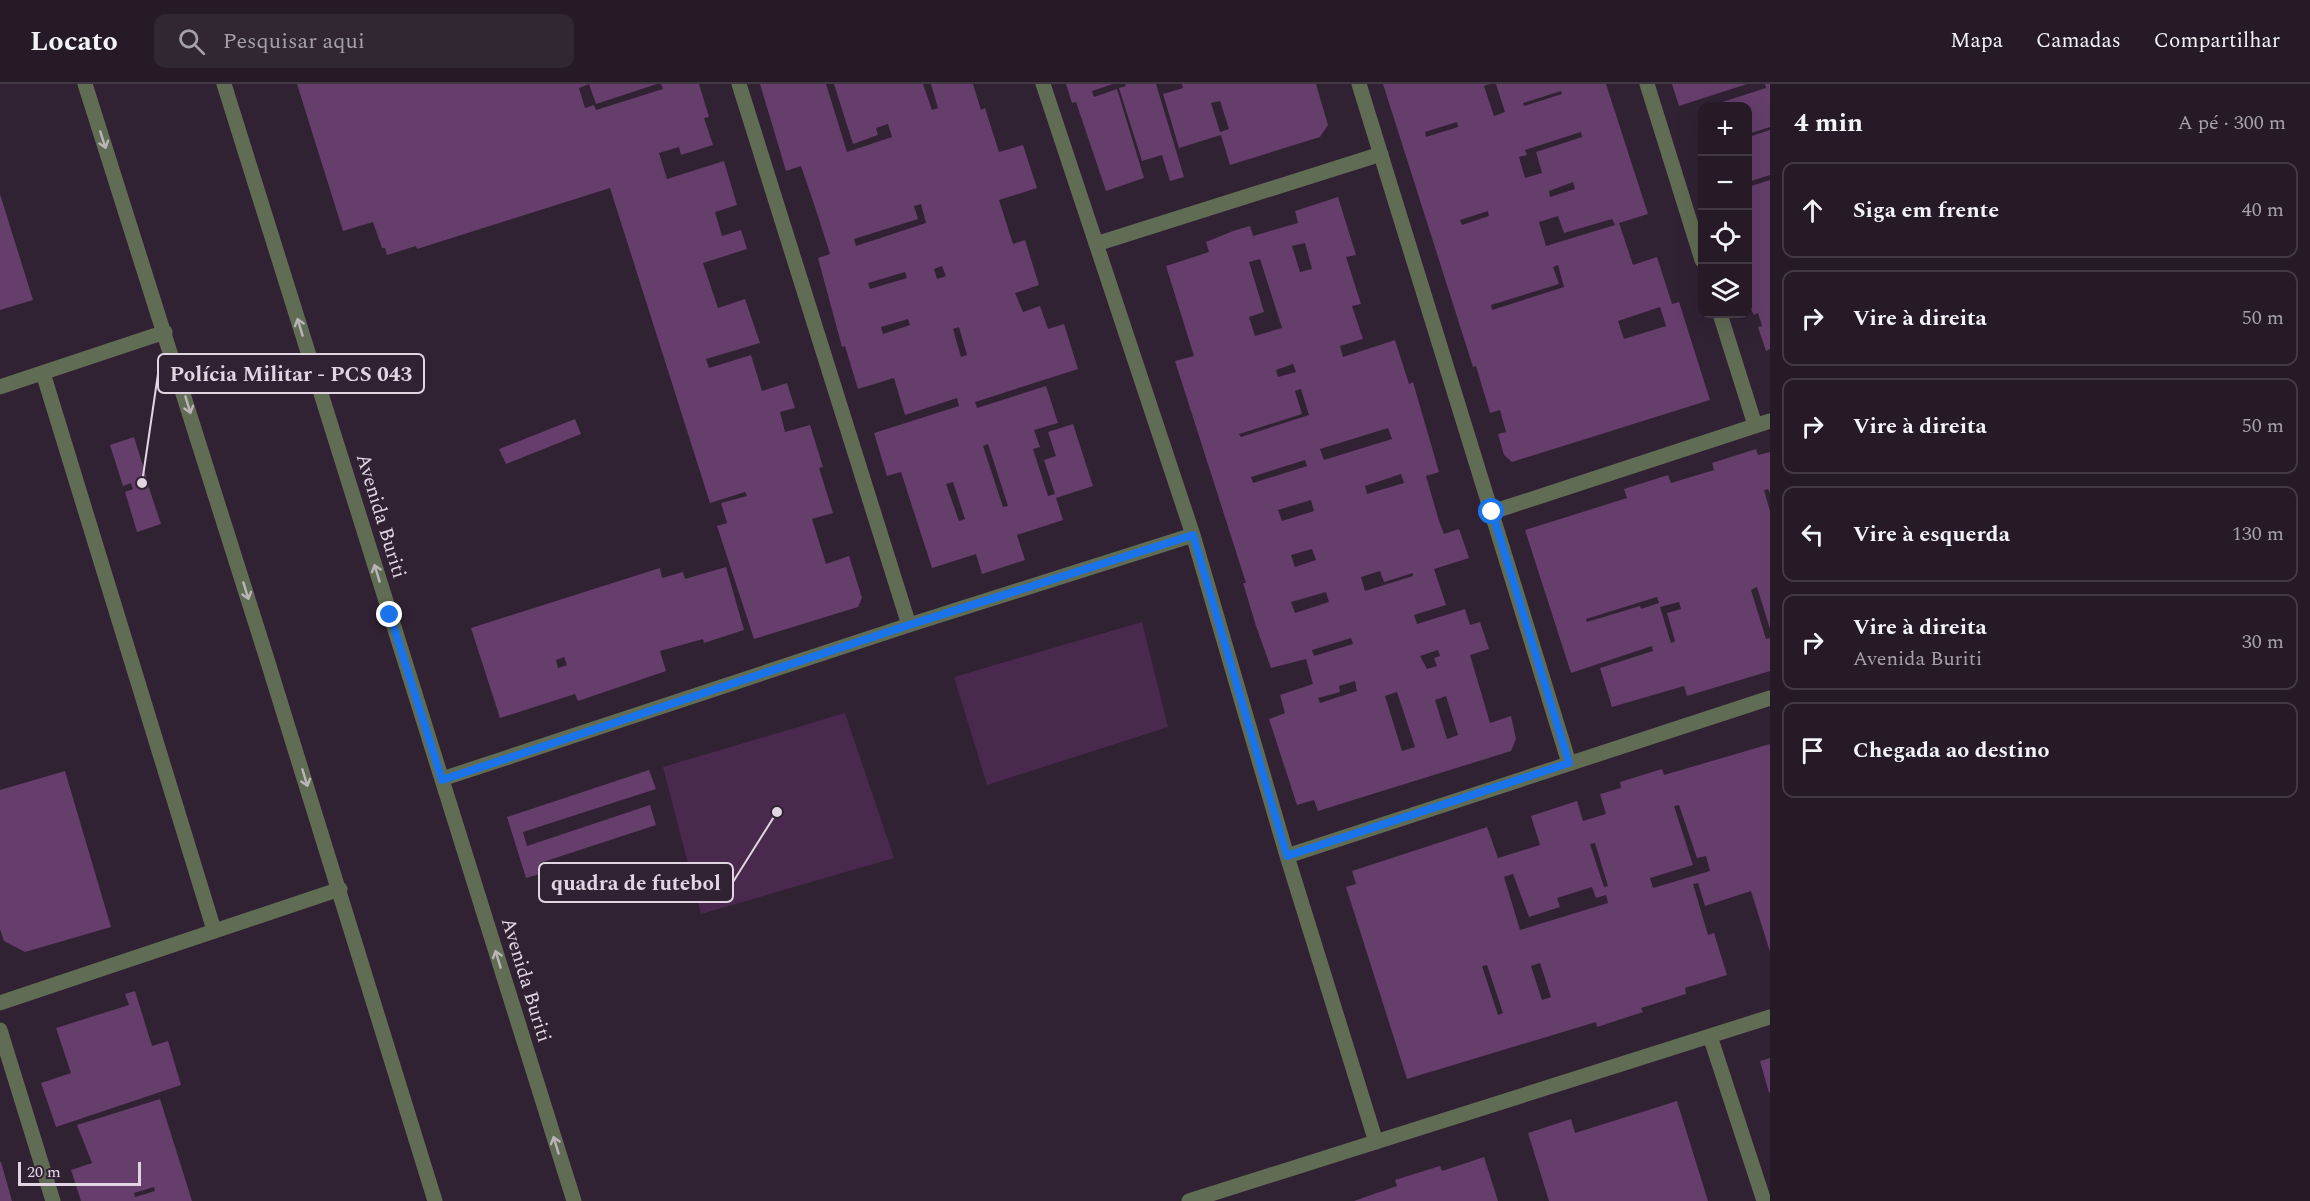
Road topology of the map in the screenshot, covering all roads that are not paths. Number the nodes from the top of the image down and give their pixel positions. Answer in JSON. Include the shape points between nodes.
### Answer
{"nodes":[{"id":1,"x":85,"y":84,"type":"edge"},
{"id":2,"x":224,"y":84,"type":"edge"},
{"id":3,"x":740,"y":84,"type":"edge"},
{"id":4,"x":1043,"y":84,"type":"edge"},
{"id":5,"x":1359,"y":84,"type":"edge"},
{"id":6,"x":1647,"y":84,"type":"edge"},
{"id":7,"x":1381,"y":154,"type":"junction"},
{"id":8,"x":1096,"y":244,"type":"junction"},
{"id":9,"x":1698,"y":247,"type":"edge"},
{"id":10,"x":1722,"y":318,"type":"edge"},
{"id":11,"x":165,"y":332,"type":"junction"},
{"id":12,"x":43,"y":373,"type":"junction"},
{"id":13,"x":0,"y":387,"type":"edge"},
{"id":14,"x":1763,"y":423,"type":"edge"},
{"id":15,"x":1492,"y":512,"type":"junction"},
{"id":16,"x":1193,"y":535,"type":"junction"},
{"id":17,"x":909,"y":625,"type":"junction"},
{"id":18,"x":1770,"y":698,"type":"edge"},
{"id":19,"x":1569,"y":763,"type":"junction"},
{"id":20,"x":442,"y":780,"type":"junction"},
{"id":21,"x":1287,"y":856,"type":"junction"},
{"id":22,"x":339,"y":889,"type":"junction"},
{"id":23,"x":214,"y":930,"type":"junction"},
{"id":24,"x":0,"y":1003,"type":"edge"},
{"id":25,"x":1770,"y":1017,"type":"edge"},
{"id":26,"x":0,"y":1030,"type":"edge"},
{"id":27,"x":1710,"y":1036,"type":"junction"},
{"id":28,"x":1376,"y":1142,"type":"junction"},
{"id":29,"x":53,"y":1201,"type":"edge"},
{"id":30,"x":435,"y":1201,"type":"edge"},
{"id":31,"x":574,"y":1201,"type":"edge"},
{"id":32,"x":1189,"y":1201,"type":"edge"},
{"id":33,"x":1764,"y":1201,"type":"edge"}],
"edges":[{"from":1,"to":11,"type":"street","one_way":true},
{"from":20,"to":2,"type":"street","name":"Avenida Buriti","one_way":true},
{"from":3,"to":17,"type":"street"},
{"from":4,"to":8,"type":"street"},
{"from":5,"to":7,"type":"street"},
{"from":6,"to":9,"type":"street"},
{"from":7,"to":8,"type":"street"},
{"from":7,"to":15,"type":"street"},
{"from":8,"to":16,"type":"street"},
{"from":10,"to":14,"type":"street"},
{"from":11,"to":12,"type":"street"},
{"from":11,"to":22,"type":"street","one_way":true},
{"from":12,"to":13,"type":"street"},
{"from":12,"to":23,"type":"street"},
{"from":14,"to":15,"type":"street"},
{"from":15,"to":19,"type":"street"},
{"from":16,"to":17,"type":"street"},
{"from":16,"to":21,"type":"street"},
{"from":17,"to":20,"type":"street"},
{"from":18,"to":19,"type":"street"},
{"from":19,"to":21,"type":"street"},
{"from":31,"to":20,"type":"street","name":"Avenida Buriti","one_way":true},
{"from":21,"to":28,"type":"street"},
{"from":22,"to":23,"type":"street"},
{"from":22,"to":30,"type":"street"},
{"from":23,"to":24,"type":"street"},
{"from":25,"to":27,"type":"street"},
{"from":26,"to":29,"type":"street"},
{"from":27,"to":28,"type":"street"},
{"from":27,"to":33,"type":"street"},
{"from":28,"to":32,"type":"street"}]}
